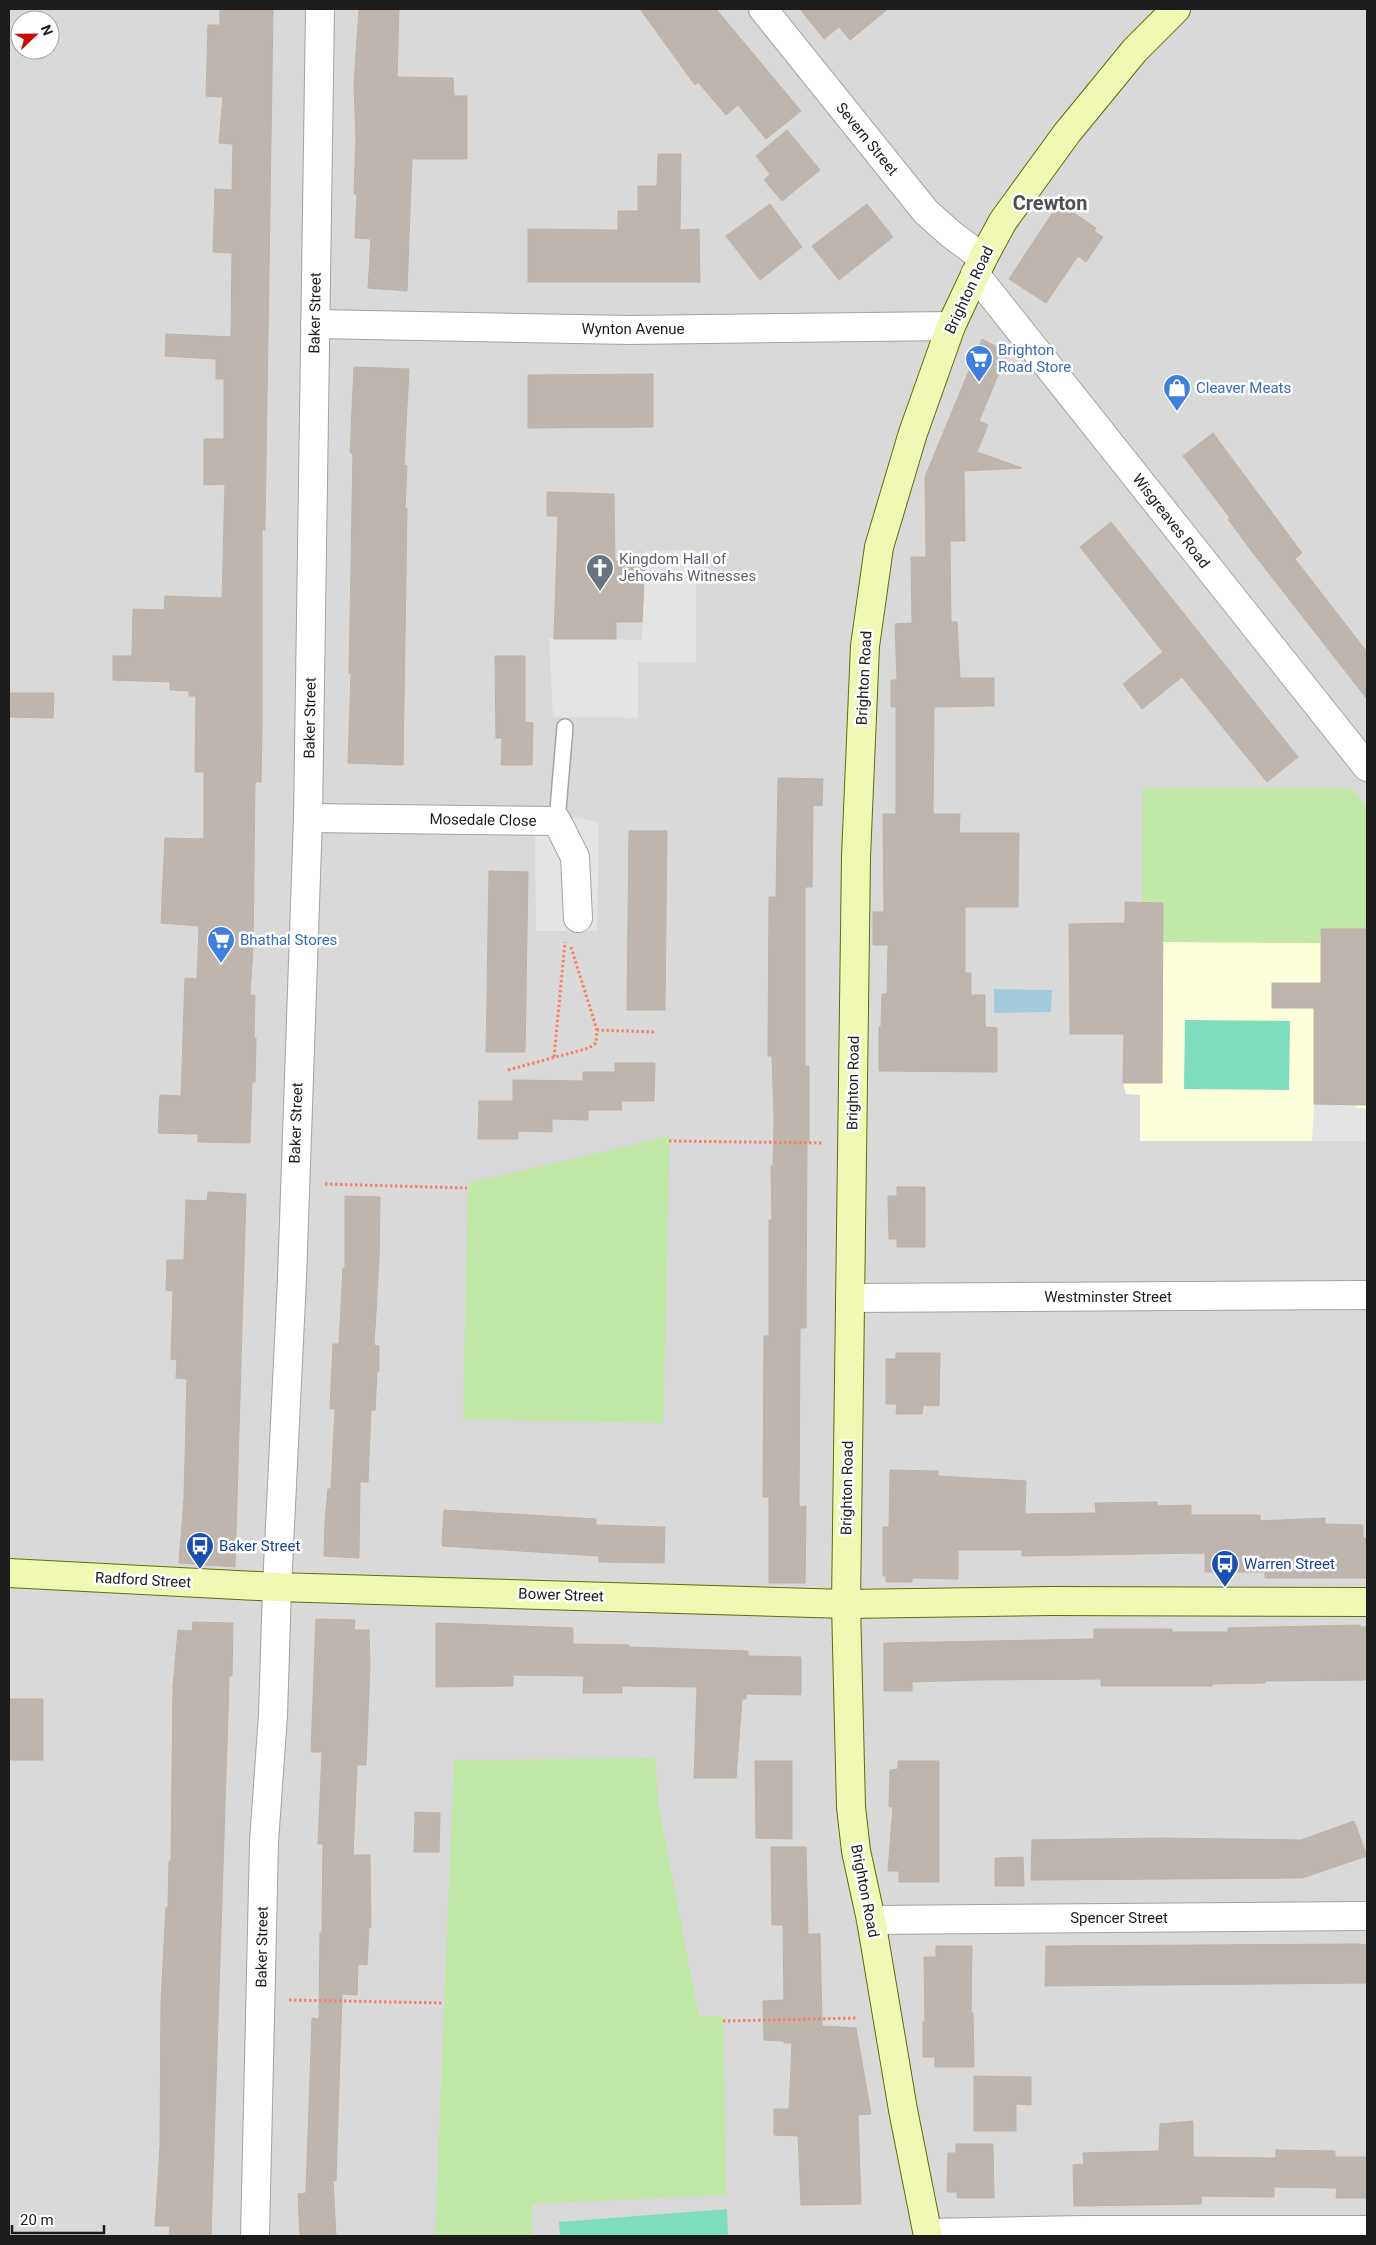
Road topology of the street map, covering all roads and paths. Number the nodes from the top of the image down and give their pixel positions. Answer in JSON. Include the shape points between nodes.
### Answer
{"nodes":[{"id":1,"x":320,"y":9,"type":"edge"},
{"id":2,"x":763,"y":9,"type":"edge"},
{"id":3,"x":1163,"y":13,"type":"edge"},
{"id":4,"x":979,"y":266,"type":"junction"},
{"id":5,"x":315,"y":324,"type":"junction"},
{"id":6,"x":951,"y":326,"type":"junction"},
{"id":7,"x":564,"y":728,"type":"dead end"},
{"id":8,"x":1367,"y":767,"type":"edge"},
{"id":9,"x":308,"y":818,"type":"junction"},
{"id":10,"x":557,"y":821,"type":"junction"},
{"id":11,"x":571,"y":933,"type":"junction"},
{"id":12,"x":597,"y":1030,"type":"junction"},
{"id":13,"x":656,"y":1032,"type":"dead end"},
{"id":14,"x":554,"y":1058,"type":"junction"},
{"id":15,"x":508,"y":1070,"type":"dead end"},
{"id":16,"x":669,"y":1141,"type":"dead end"},
{"id":17,"x":852,"y":1144,"type":"junction"},
{"id":18,"x":294,"y":1184,"type":"junction"},
{"id":19,"x":467,"y":1188,"type":"dead end"},
{"id":20,"x":1367,"y":1295,"type":"edge"},
{"id":21,"x":850,"y":1298,"type":"junction"},
{"id":22,"x":9,"y":1573,"type":"edge"},
{"id":23,"x":276,"y":1587,"type":"junction"},
{"id":24,"x":1367,"y":1602,"type":"edge"},
{"id":25,"x":846,"y":1604,"type":"junction"},
{"id":26,"x":1367,"y":1916,"type":"edge"},
{"id":27,"x":871,"y":1920,"type":"junction"},
{"id":28,"x":261,"y":1999,"type":"junction"},
{"id":29,"x":444,"y":2003,"type":"dead end"},
{"id":30,"x":888,"y":2018,"type":"junction"},
{"id":31,"x":723,"y":2020,"type":"dead end"},
{"id":32,"x":1367,"y":2230,"type":"edge"},
{"id":33,"x":928,"y":2235,"type":"edge"},
{"id":34,"x":256,"y":2236,"type":"edge"}],
"edges":[{"from":1,"to":5,"type":"street","name":"Baker Street"},
{"from":2,"to":4,"type":"street","name":"Severn Street","via":[[926,212]]},
{"from":3,"to":4,"type":"street","name":"Brighton Road","via":[[1067,133],[1003,221]]},
{"from":4,"to":6,"type":"street","name":"Brighton Road"},
{"from":4,"to":8,"type":"street","name":"Wisgreaves Road"},
{"from":5,"to":6,"type":"street","name":"Wynton Avenue","via":[[630,330]]},
{"from":5,"to":9,"type":"street","name":"Baker Street"},
{"from":6,"to":17,"type":"street","name":"Brighton Road","via":[[913,433],[879,546],[865,646],[856,857]]},
{"from":7,"to":10,"type":"lane"},
{"from":9,"to":10,"type":"street","name":"Mosedale Close"},
{"from":9,"to":18,"type":"street","name":"Baker Street"},
{"from":10,"to":11,"type":"street","name":"Mosedale Close","via":[[575,857]]},
{"from":11,"to":12,"type":"path"},
{"from":11,"to":14,"type":"path"},
{"from":12,"to":13,"type":"path"},
{"from":12,"to":14,"type":"path","via":[[596,1043],[590,1048]]},
{"from":14,"to":15,"type":"path"},
{"from":16,"to":17,"type":"path"},
{"from":17,"to":21,"type":"street","name":"Brighton Road"},
{"from":18,"to":19,"type":"path"},
{"from":18,"to":23,"type":"street","name":"Baker Street"},
{"from":20,"to":21,"type":"street","name":"Westminster Street"},
{"from":21,"to":25,"type":"street","name":"Brighton Road"},
{"from":22,"to":23,"type":"street","name":"Radford Street"},
{"from":23,"to":25,"type":"street","name":"Bower Street"},
{"from":23,"to":28,"type":"street","name":"Baker Street","via":[[273,1715],[264,1842]]},
{"from":24,"to":25,"type":"street"},
{"from":25,"to":27,"type":"street","name":"Brighton Road","via":[[851,1807],[856,1850]]},
{"from":26,"to":27,"type":"street","name":"Spencer Street"},
{"from":27,"to":30,"type":"street","name":"Brighton Road"},
{"from":28,"to":29,"type":"path"},
{"from":28,"to":34,"type":"street","name":"Baker Street"},
{"from":30,"to":31,"type":"path"},
{"from":30,"to":33,"type":"street","name":"Brighton Road"},
{"from":32,"to":33,"type":"street","via":[[1083,2230]]}]}
